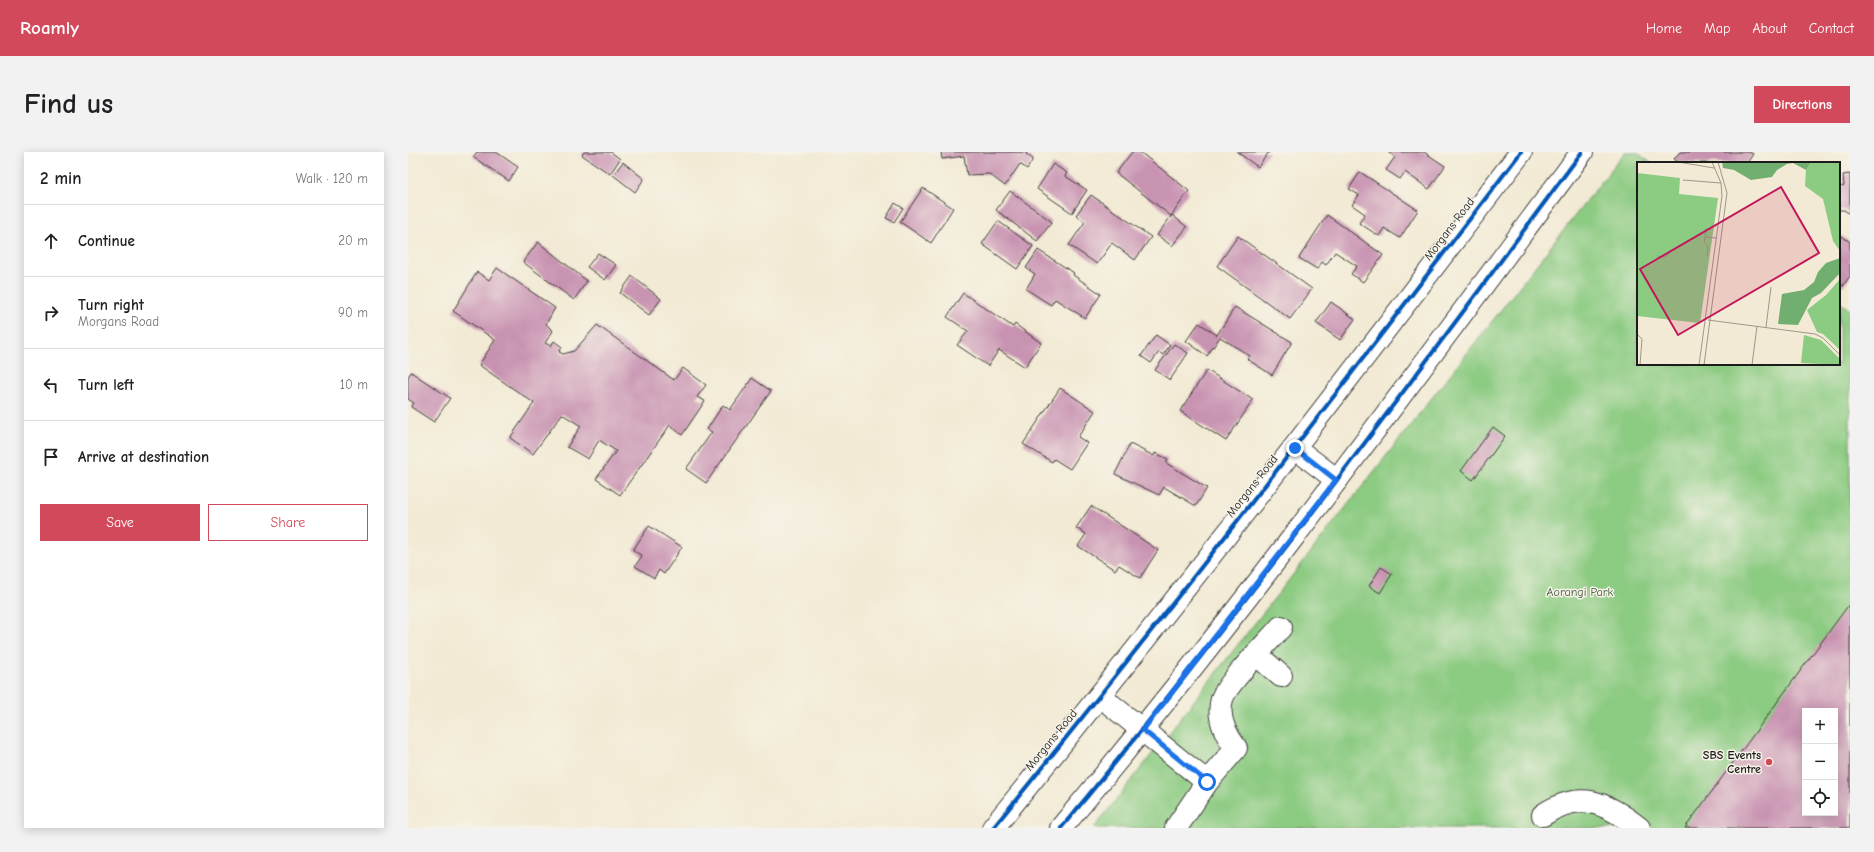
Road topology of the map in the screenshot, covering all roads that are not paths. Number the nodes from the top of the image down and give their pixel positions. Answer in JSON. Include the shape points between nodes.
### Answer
{"nodes":[{"id":1,"x":1521,"y":152,"type":"edge"},
{"id":2,"x":1579,"y":153,"type":"edge"},
{"id":3,"x":1295,"y":448,"type":"junction"},
{"id":4,"x":1336,"y":480,"type":"junction"},
{"id":5,"x":1281,"y":627,"type":"dead end"},
{"id":6,"x":1257,"y":655,"type":"junction"},
{"id":7,"x":1281,"y":676,"type":"dead end"},
{"id":8,"x":1100,"y":696,"type":"junction"},
{"id":9,"x":1143,"y":730,"type":"junction"},
{"id":10,"x":1207,"y":782,"type":"junction"},
{"id":11,"x":1543,"y":815,"type":"dead end"},
{"id":12,"x":993,"y":828,"type":"edge"},
{"id":13,"x":1060,"y":828,"type":"edge"},
{"id":14,"x":1176,"y":828,"type":"edge"},
{"id":15,"x":1639,"y":828,"type":"edge"}],
"edges":[{"from":1,"to":3,"type":"street","name":"Morgans Road"},
{"from":2,"to":4,"type":"street"},
{"from":3,"to":4,"type":"street"},
{"from":3,"to":8,"type":"street","name":"Morgans Road"},
{"from":4,"to":9,"type":"street"},
{"from":5,"to":6,"type":"street"},
{"from":6,"to":7,"type":"street"},
{"from":6,"to":10,"type":"street","via":[[1229,686],[1222,698],[1223,725],[1228,738],[1236,748]]},
{"from":8,"to":9,"type":"street"},
{"from":8,"to":12,"type":"street","name":"Morgans Road"},
{"from":9,"to":10,"type":"street"},
{"from":9,"to":13,"type":"street"},
{"from":10,"to":14,"type":"street"},
{"from":11,"to":15,"type":"street","via":[[1557,806],[1587,800],[1618,813]]}]}
